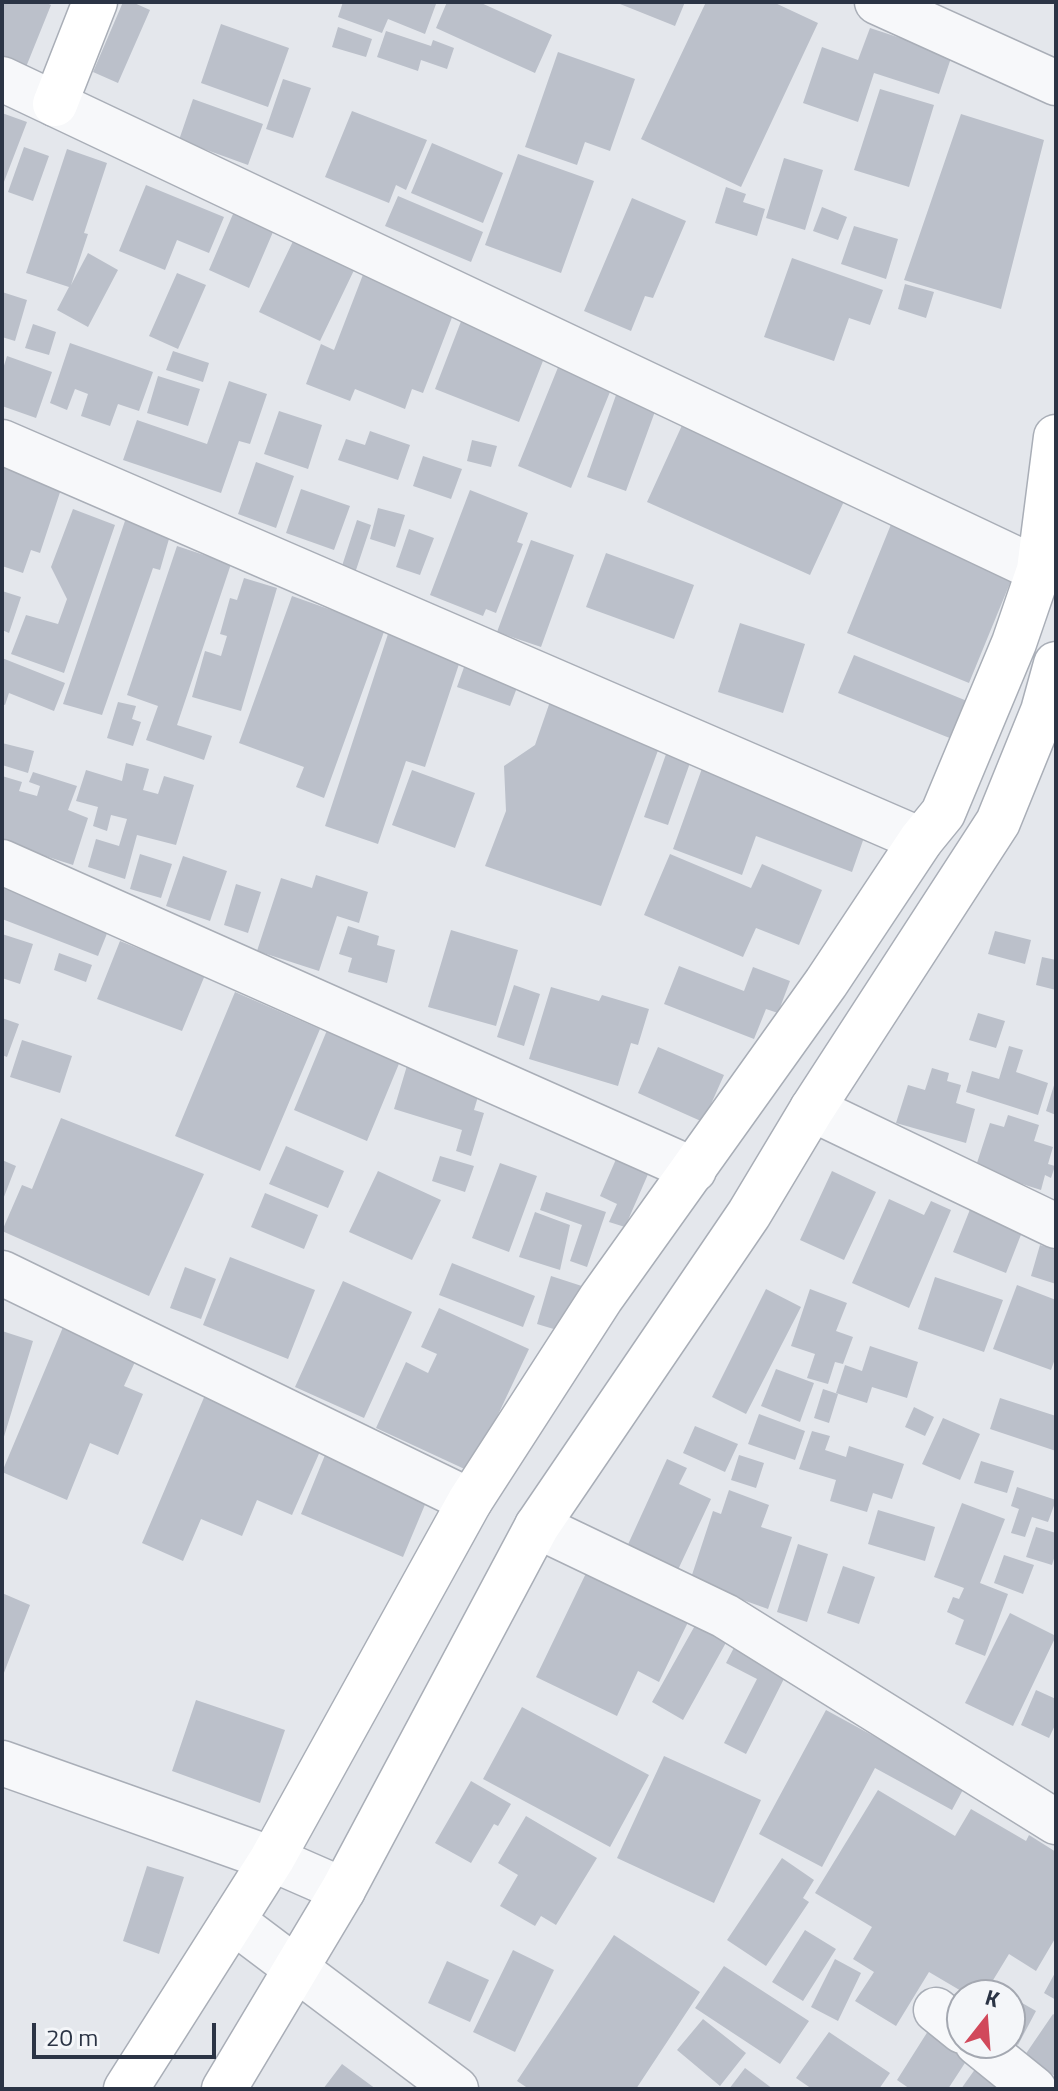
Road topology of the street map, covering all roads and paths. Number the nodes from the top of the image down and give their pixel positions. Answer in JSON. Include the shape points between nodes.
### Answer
{"nodes":[{"id":1,"x":95,"y":2,"type":"edge"},
{"id":2,"x":877,"y":2,"type":"edge"},
{"id":3,"x":2,"y":79,"type":"edge"},
{"id":4,"x":1056,"y":83,"type":"edge"},
{"id":5,"x":55,"y":104,"type":"junction"},
{"id":6,"x":1056,"y":437,"type":"edge"},
{"id":7,"x":2,"y":442,"type":"edge"},
{"id":8,"x":1039,"y":570,"type":"junction"},
{"id":9,"x":1056,"y":664,"type":"edge"},
{"id":10,"x":921,"y":840,"type":"junction"},
{"id":11,"x":2,"y":862,"type":"edge"},
{"id":12,"x":812,"y":1109,"type":"junction"},
{"id":13,"x":694,"y":1170,"type":"junction"},
{"id":14,"x":1056,"y":1226,"type":"edge"},
{"id":15,"x":2,"y":1273,"type":"edge"},
{"id":16,"x":470,"y":1501,"type":"junction"},
{"id":17,"x":537,"y":1526,"type":"junction"},
{"id":18,"x":2,"y":1763,"type":"edge"},
{"id":19,"x":1056,"y":1822,"type":"edge"},
{"id":20,"x":272,"y":1859,"type":"junction"},
{"id":21,"x":343,"y":1890,"type":"junction"},
{"id":22,"x":233,"y":1921,"type":"junction"},
{"id":23,"x":295,"y":1969,"type":"junction"},
{"id":24,"x":997,"y":2059,"type":"edge"},
{"id":25,"x":126,"y":2089,"type":"edge"},
{"id":26,"x":224,"y":2089,"type":"edge"},
{"id":27,"x":456,"y":2089,"type":"edge"},
{"id":28,"x":1034,"y":2089,"type":"edge"}],
"edges":[{"from":1,"to":5,"type":"main road"},
{"from":2,"to":4,"type":"street"},
{"from":3,"to":5,"type":"street"},
{"from":5,"to":8,"type":"street"},
{"from":6,"to":8,"type":"main road"},
{"from":7,"to":10,"type":"street"},
{"from":8,"to":10,"type":"main road","via":[[943,813]]},
{"from":9,"to":12,"type":"main road","via":[[998,822]]},
{"from":10,"to":13,"type":"main road"},
{"from":11,"to":13,"type":"street"},
{"from":12,"to":14,"type":"street"},
{"from":12,"to":17,"type":"main road","via":[[749,1214]]},
{"from":13,"to":16,"type":"main road","via":[[601,1298]]},
{"from":15,"to":16,"type":"street"},
{"from":16,"to":20,"type":"main road"},
{"from":17,"to":19,"type":"street","via":[[725,1616]]},
{"from":17,"to":21,"type":"main road"},
{"from":18,"to":20,"type":"street"},
{"from":20,"to":21,"type":"street"},
{"from":20,"to":22,"type":"main road"},
{"from":21,"to":23,"type":"main road"},
{"from":22,"to":23,"type":"street"},
{"from":22,"to":25,"type":"main road"},
{"from":23,"to":26,"type":"main road"},
{"from":23,"to":27,"type":"street"},
{"from":24,"to":28,"type":"street"}]}
